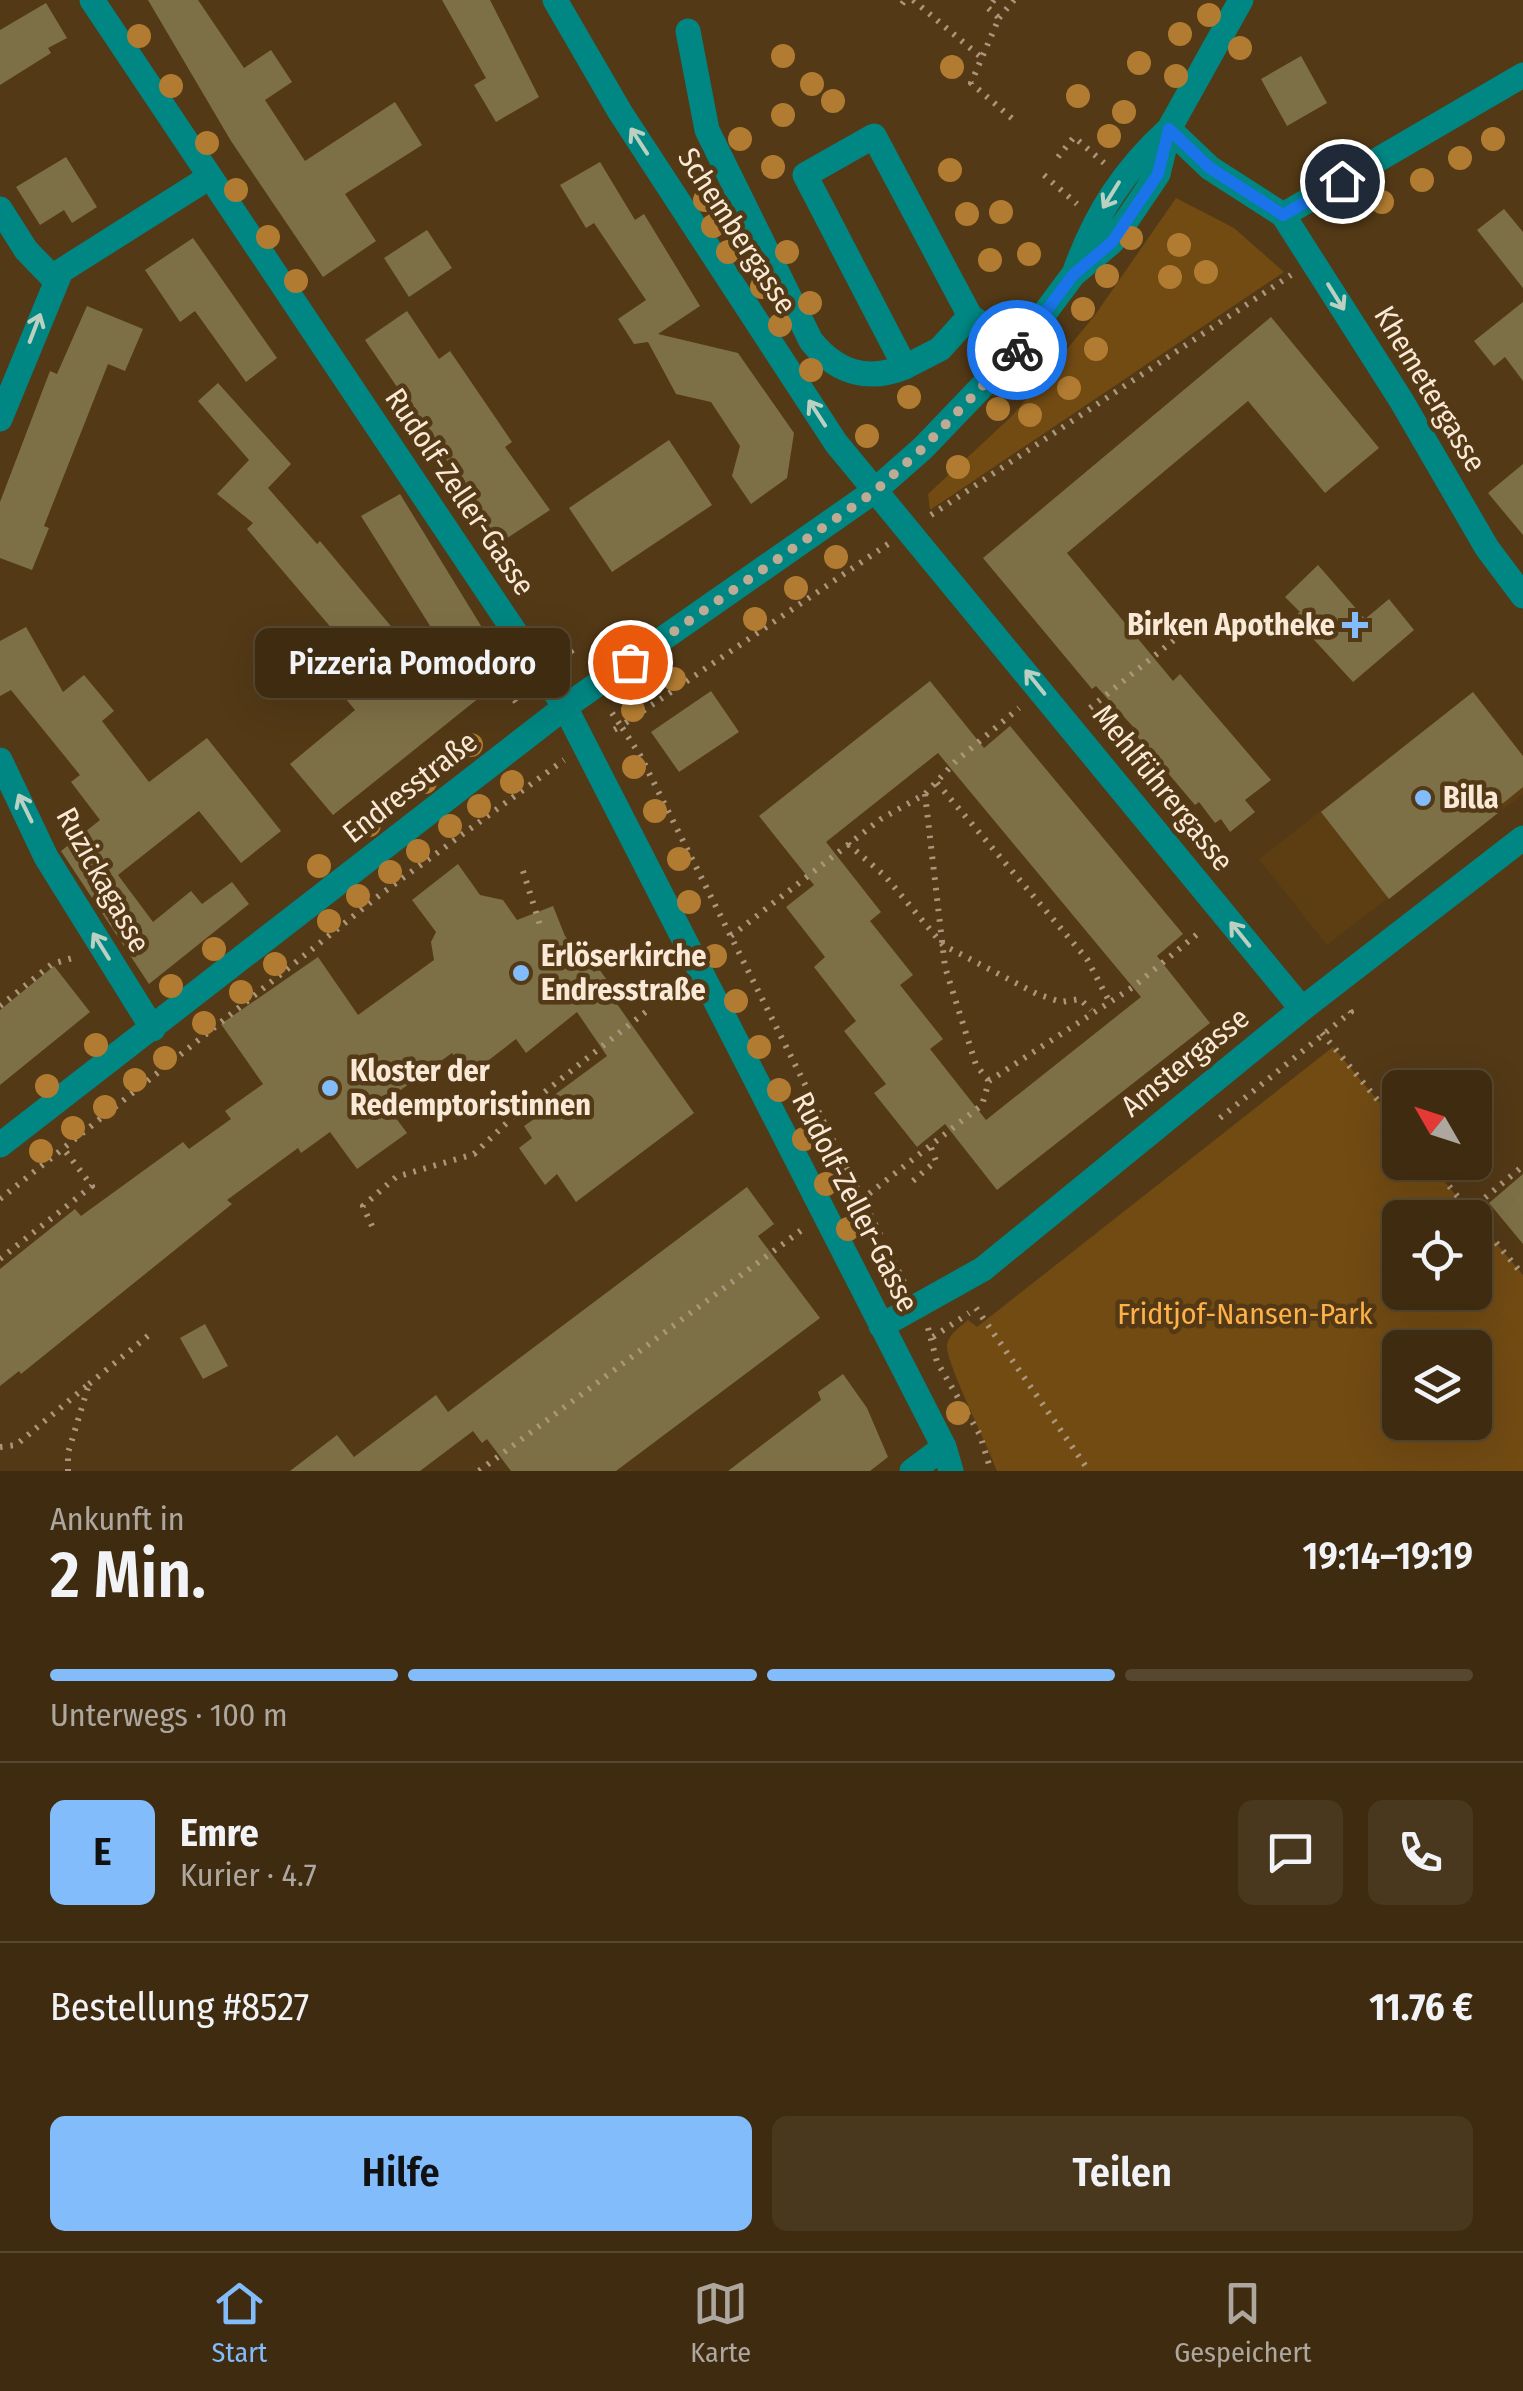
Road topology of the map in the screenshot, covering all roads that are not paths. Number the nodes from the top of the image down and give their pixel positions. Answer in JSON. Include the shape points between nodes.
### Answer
{"nodes":[{"id":1,"x":92,"y":0,"type":"edge"},
{"id":2,"x":555,"y":0,"type":"edge"},
{"id":3,"x":1241,"y":0,"type":"edge"},
{"id":4,"x":688,"y":31,"type":"dead end"},
{"id":5,"x":1523,"y":75,"type":"edge"},
{"id":6,"x":1169,"y":129,"type":"junction"},
{"id":7,"x":208,"y":178,"type":"junction"},
{"id":8,"x":0,"y":210,"type":"edge"},
{"id":9,"x":1283,"y":215,"type":"junction"},
{"id":10,"x":54,"y":279,"type":"junction"},
{"id":11,"x":970,"y":316,"type":"junction"},
{"id":12,"x":1017,"y":350,"type":"junction"},
{"id":13,"x":905,"y":367,"type":"junction"},
{"id":14,"x":0,"y":418,"type":"edge"},
{"id":15,"x":874,"y":492,"type":"junction"},
{"id":16,"x":1523,"y":596,"type":"edge"},
{"id":17,"x":565,"y":707,"type":"junction"},
{"id":18,"x":0,"y":760,"type":"edge"},
{"id":19,"x":1523,"y":838,"type":"edge"},
{"id":20,"x":1302,"y":1009,"type":"junction"},
{"id":21,"x":153,"y":1029,"type":"junction"},
{"id":22,"x":0,"y":1144,"type":"edge"},
{"id":23,"x":882,"y":1326,"type":"junction"},
{"id":24,"x":947,"y":1459,"type":"edge"},
{"id":25,"x":912,"y":1471,"type":"edge"}],
"edges":[{"from":1,"to":7,"type":"street","name":"Rudolf-Zeller-Gasse"},
{"from":15,"to":2,"type":"street","name":"Schembergasse","one_way":true,"via":[[620,112]]},
{"from":3,"to":6,"type":"street","name":"Endresstraße"},
{"from":4,"to":13,"type":"street","via":[[707,130],[811,341],[832,364],[862,376]]},
{"from":5,"to":9,"type":"street"},
{"from":6,"to":9,"type":"street","via":[[1210,168]]},
{"from":6,"to":12,"type":"street","name":"Endresstraße","via":[[1112,190],[1073,275]]},
{"from":7,"to":10,"type":"street"},
{"from":7,"to":17,"type":"street","name":"Rudolf-Zeller-Gasse"},
{"from":8,"to":10,"type":"street"},
{"from":9,"to":16,"type":"street","name":"Khemetergasse","one_way":true,"via":[[1486,548]]},
{"from":14,"to":10,"type":"street","one_way":true},
{"from":11,"to":12,"type":"street"},
{"from":11,"to":13,"type":"street","via":[[940,349]]},
{"from":11,"to":13,"type":"street","via":[[874,136],[805,175]]},
{"from":12,"to":15,"type":"street","name":"Endresstraße"},
{"from":15,"to":17,"type":"street","name":"Endresstraße"},
{"from":20,"to":15,"type":"street","name":"Mehlführergasse","one_way":true},
{"from":17,"to":21,"type":"street","name":"Endresstraße"},
{"from":17,"to":23,"type":"street","name":"Rudolf-Zeller-Gasse"},
{"from":21,"to":18,"type":"street","name":"Ruzickagasse","one_way":true,"via":[[46,857]]},
{"from":19,"to":20,"type":"street","name":"Amstergasse"},
{"from":20,"to":23,"type":"street","name":"Amstergasse","via":[[983,1268]]},
{"from":21,"to":22,"type":"street","name":"Endresstraße"},
{"from":23,"to":24,"type":"street","name":"Rudolf-Zeller-Gasse"},
{"from":24,"to":25,"type":"street"}]}
